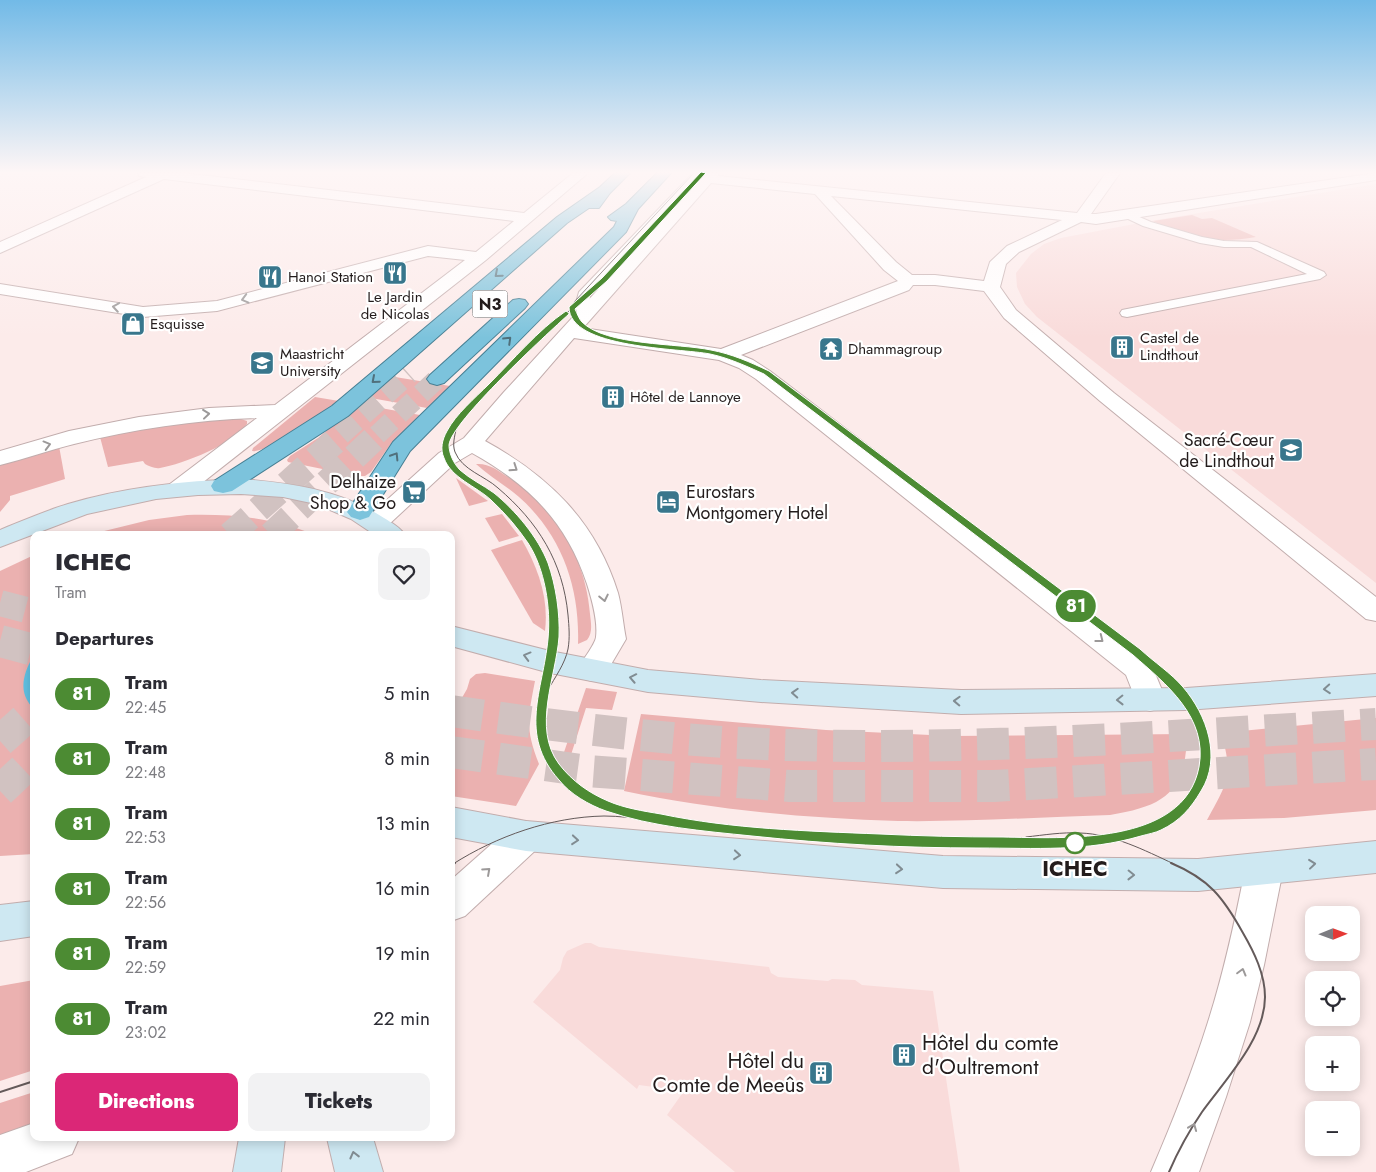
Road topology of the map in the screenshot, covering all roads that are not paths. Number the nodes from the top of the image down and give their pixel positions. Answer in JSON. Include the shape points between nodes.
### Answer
{"nodes":[{"id":1,"x":46,"y":228,"type":"edge"},
{"id":2,"x":515,"y":228,"type":"edge"},
{"id":3,"x":553,"y":228,"type":"edge"},
{"id":4,"x":575,"y":228,"type":"edge"},
{"id":5,"x":622,"y":228,"type":"edge"},
{"id":6,"x":660,"y":228,"type":"edge"},
{"id":7,"x":853,"y":228,"type":"edge"},
{"id":8,"x":1058,"y":228,"type":"edge"},
{"id":9,"x":1159,"y":228,"type":"edge"},
{"id":10,"x":568,"y":234,"type":"dead end"},
{"id":11,"x":0,"y":248,"type":"edge"},
{"id":12,"x":549,"y":252,"type":"dead end"},
{"id":13,"x":480,"y":257,"type":"junction"},
{"id":14,"x":908,"y":280,"type":"junction"},
{"id":15,"x":991,"y":287,"type":"junction"},
{"id":16,"x":0,"y":289,"type":"edge"},
{"id":17,"x":528,"y":295,"type":"dead end"},
{"id":18,"x":1127,"y":313,"type":"dead end"},
{"id":19,"x":578,"y":323,"type":"junction"},
{"id":20,"x":723,"y":355,"type":"junction"},
{"id":21,"x":409,"y":374,"type":"tunnel mouth"},
{"id":22,"x":437,"y":379,"type":"tunnel mouth"},
{"id":23,"x":281,"y":410,"type":"junction"},
{"id":24,"x":472,"y":443,"type":"junction"},
{"id":25,"x":0,"y":458,"type":"edge"},
{"id":26,"x":223,"y":486,"type":"junction"},
{"id":27,"x":179,"y":489,"type":"junction"},
{"id":28,"x":377,"y":523,"type":"edge"},
{"id":29,"x":0,"y":539,"type":"edge"},
{"id":30,"x":1376,"y":612,"type":"edge"},
{"id":31,"x":455,"y":637,"type":"edge"},
{"id":32,"x":592,"y":670,"type":"junction"},
{"id":33,"x":1376,"y":685,"type":"edge"},
{"id":34,"x":1150,"y":700,"type":"junction"},
{"id":35,"x":455,"y":823,"type":"edge"},
{"id":36,"x":526,"y":836,"type":"junction"},
{"id":37,"x":1376,"y":857,"type":"edge"},
{"id":38,"x":1264,"y":870,"type":"junction"},
{"id":39,"x":455,"y":900,"type":"edge"},
{"id":40,"x":30,"y":918,"type":"edge"},
{"id":41,"x":0,"y":922,"type":"edge"},
{"id":42,"x":48,"y":1141,"type":"edge"},
{"id":43,"x":262,"y":1141,"type":"edge"},
{"id":44,"x":351,"y":1141,"type":"edge"},
{"id":45,"x":0,"y":1158,"type":"edge"},
{"id":46,"x":257,"y":1172,"type":"edge"},
{"id":47,"x":359,"y":1172,"type":"edge"},
{"id":48,"x":1175,"y":1172,"type":"edge"}],
"edges":[{"from":1,"to":11,"type":"street"},
{"from":2,"to":13,"type":"street"},
{"from":3,"to":26,"type":"highway","one_way":true,"via":[[340,410]]},
{"from":4,"to":10,"type":"highway"},
{"from":28,"to":5,"type":"highway","one_way":true,"via":[[401,447]]},
{"from":6,"to":19,"type":"street"},
{"from":7,"to":14,"type":"street"},
{"from":8,"to":15,"type":"street","via":[[1013,249],[998,262]]},
{"from":9,"to":18,"type":"lane","via":[[1200,240],[1253,244],[1320,275]]},
{"from":12,"to":21,"type":"highway","number":"N3"},
{"from":13,"to":16,"type":"street","one_way":true,"via":[[428,250],[216,306],[142,312]]},
{"from":13,"to":23,"type":"street"},
{"from":14,"to":15,"type":"street"},
{"from":14,"to":20,"type":"street","via":[[903,286]]},
{"from":15,"to":30,"type":"street","via":[[1010,314],[1107,398]]},
{"from":17,"to":22,"type":"highway","number":"N3"},
{"from":19,"to":20,"type":"street"},
{"from":19,"to":24,"type":"street"},
{"from":20,"to":34,"type":"street","one_way":true,"via":[[762,375],[1139,669]]},
{"from":25,"to":23,"type":"street","one_way":true,"via":[[80,435],[157,420]]},
{"from":23,"to":27,"type":"street"},
{"from":24,"to":28,"type":"street","via":[[447,458]]},
{"from":24,"to":32,"type":"street","one_way":true,"via":[[528,478],[559,507],[577,530],[591,557],[604,595],[611,639]]},
{"from":26,"to":27,"type":"main road"},
{"from":26,"to":28,"type":"main road","via":[[296,491]]},
{"from":27,"to":29,"type":"main road","via":[[77,510]]},
{"from":32,"to":31,"type":"main road","one_way":true},
{"from":34,"to":32,"type":"main road","one_way":true,"via":[[961,702],[760,691],[648,680]]},
{"from":33,"to":34,"type":"main road","one_way":true},
{"from":35,"to":36,"type":"main road"},
{"from":36,"to":38,"type":"main road","one_way":true,"via":[[942,872],[1152,876]]},
{"from":39,"to":36,"type":"street","one_way":true},
{"from":38,"to":37,"type":"main road","one_way":true},
{"from":48,"to":38,"type":"street","one_way":true,"via":[[1200,1110],[1229,1021]]},
{"from":40,"to":41,"type":"main road"},
{"from":42,"to":45,"type":"street"},
{"from":43,"to":46,"type":"main road"},
{"from":47,"to":44,"type":"main road","one_way":true}]}
